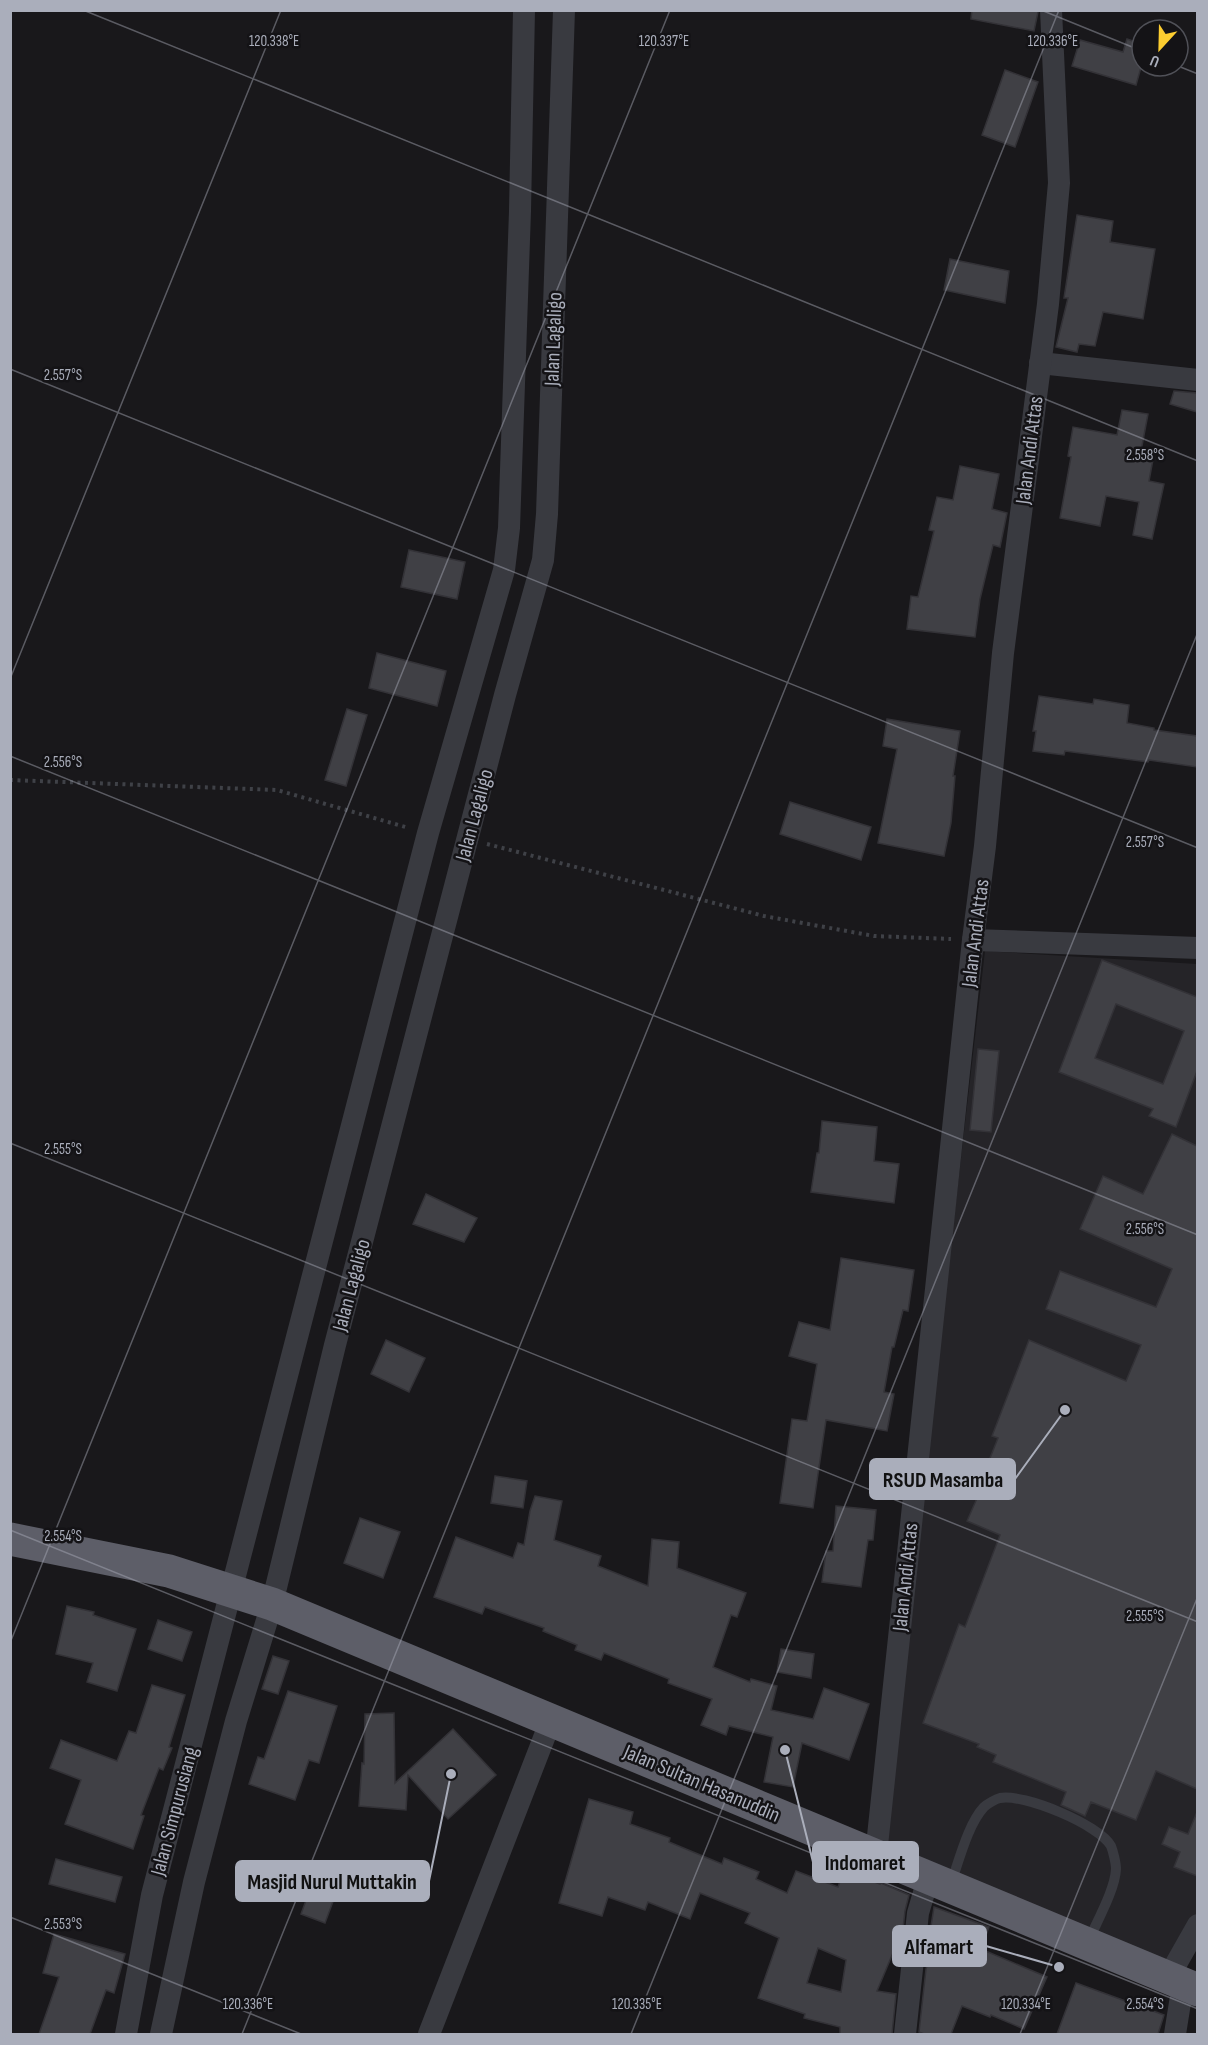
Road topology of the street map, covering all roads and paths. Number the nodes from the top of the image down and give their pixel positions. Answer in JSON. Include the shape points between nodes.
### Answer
{"nodes":[{"id":1,"x":524,"y":10,"type":"edge"},
{"id":2,"x":564,"y":10,"type":"edge"},
{"id":3,"x":1051,"y":10,"type":"edge"},
{"id":4,"x":1040,"y":363,"type":"junction"},
{"id":5,"x":1197,"y":380,"type":"edge"},
{"id":6,"x":10,"y":780,"type":"edge"},
{"id":7,"x":428,"y":833,"type":"junction"},
{"id":8,"x":468,"y":839,"type":"junction"},
{"id":9,"x":973,"y":940,"type":"junction"},
{"id":10,"x":1197,"y":948,"type":"edge"},
{"id":11,"x":10,"y":1539,"type":"edge"},
{"id":12,"x":231,"y":1590,"type":"junction"},
{"id":13,"x":272,"y":1604,"type":"junction"},
{"id":14,"x":551,"y":1720,"type":"junction"},
{"id":15,"x":876,"y":1856,"type":"junction"},
{"id":16,"x":939,"y":1883,"type":"junction"},
{"id":17,"x":1197,"y":1925,"type":"edge"},
{"id":18,"x":1087,"y":1945,"type":"junction"},
{"id":19,"x":1183,"y":1984,"type":"edge"},
{"id":20,"x":126,"y":2034,"type":"edge"},
{"id":21,"x":161,"y":2034,"type":"edge"},
{"id":22,"x":429,"y":2034,"type":"edge"},
{"id":23,"x":905,"y":2034,"type":"edge"},
{"id":24,"x":1175,"y":2034,"type":"edge"}],
"edges":[{"from":1,"to":7,"type":"street","name":"Jalan Lagaligo","via":[[508,539],[504,570]]},
{"from":2,"to":8,"type":"street","name":"Jalan Lagaligo","via":[[543,560]]},
{"from":3,"to":4,"type":"street","name":"Jalan Andi Attas","via":[[1059,183]]},
{"from":4,"to":5,"type":"street"},
{"from":4,"to":9,"type":"street","name":"Jalan Andi Attas","via":[[1003,653]]},
{"from":6,"to":7,"type":"path","via":[[277,790]]},
{"from":7,"to":12,"type":"street","name":"Jalan Lagaligo"},
{"from":8,"to":9,"type":"path","via":[[764,916],[874,936]]},
{"from":8,"to":13,"type":"street","name":"Jalan Lagaligo","via":[[335,1345]]},
{"from":9,"to":10,"type":"street"},
{"from":9,"to":15,"type":"street","name":"Jalan Andi Attas"},
{"from":11,"to":12,"type":"highway","name":"Jalan Sultan Hasanuddin","via":[[168,1570]]},
{"from":12,"to":13,"type":"highway","name":"Jalan Sultan Hasanuddin"},
{"from":12,"to":20,"type":"street","name":"Jalan Simpurusiang","via":[[152,1895]]},
{"from":13,"to":14,"type":"highway","name":"Jalan Sultan Hasanuddin"},
{"from":13,"to":21,"type":"street","name":"Jalan Simpurusiang","via":[[236,1720],[194,1882]]},
{"from":14,"to":15,"type":"highway","name":"Jalan Sultan Hasanuddin"},
{"from":14,"to":22,"type":"street"},
{"from":15,"to":16,"type":"highway","name":"Jalan Sultan Hasanuddin"},
{"from":16,"to":18,"type":"highway","name":"Jalan Sultan Hasanuddin"},
{"from":16,"to":18,"type":"lane","via":[[984,1807],[999,1798],[1022,1800],[1085,1824],[1111,1846],[1116,1868]]},
{"from":16,"to":23,"type":"street","via":[[918,1913]]},
{"from":17,"to":19,"type":"street"},
{"from":18,"to":19,"type":"highway","name":"Jalan Sultan Hasanuddin"},
{"from":19,"to":24,"type":"street"}]}
